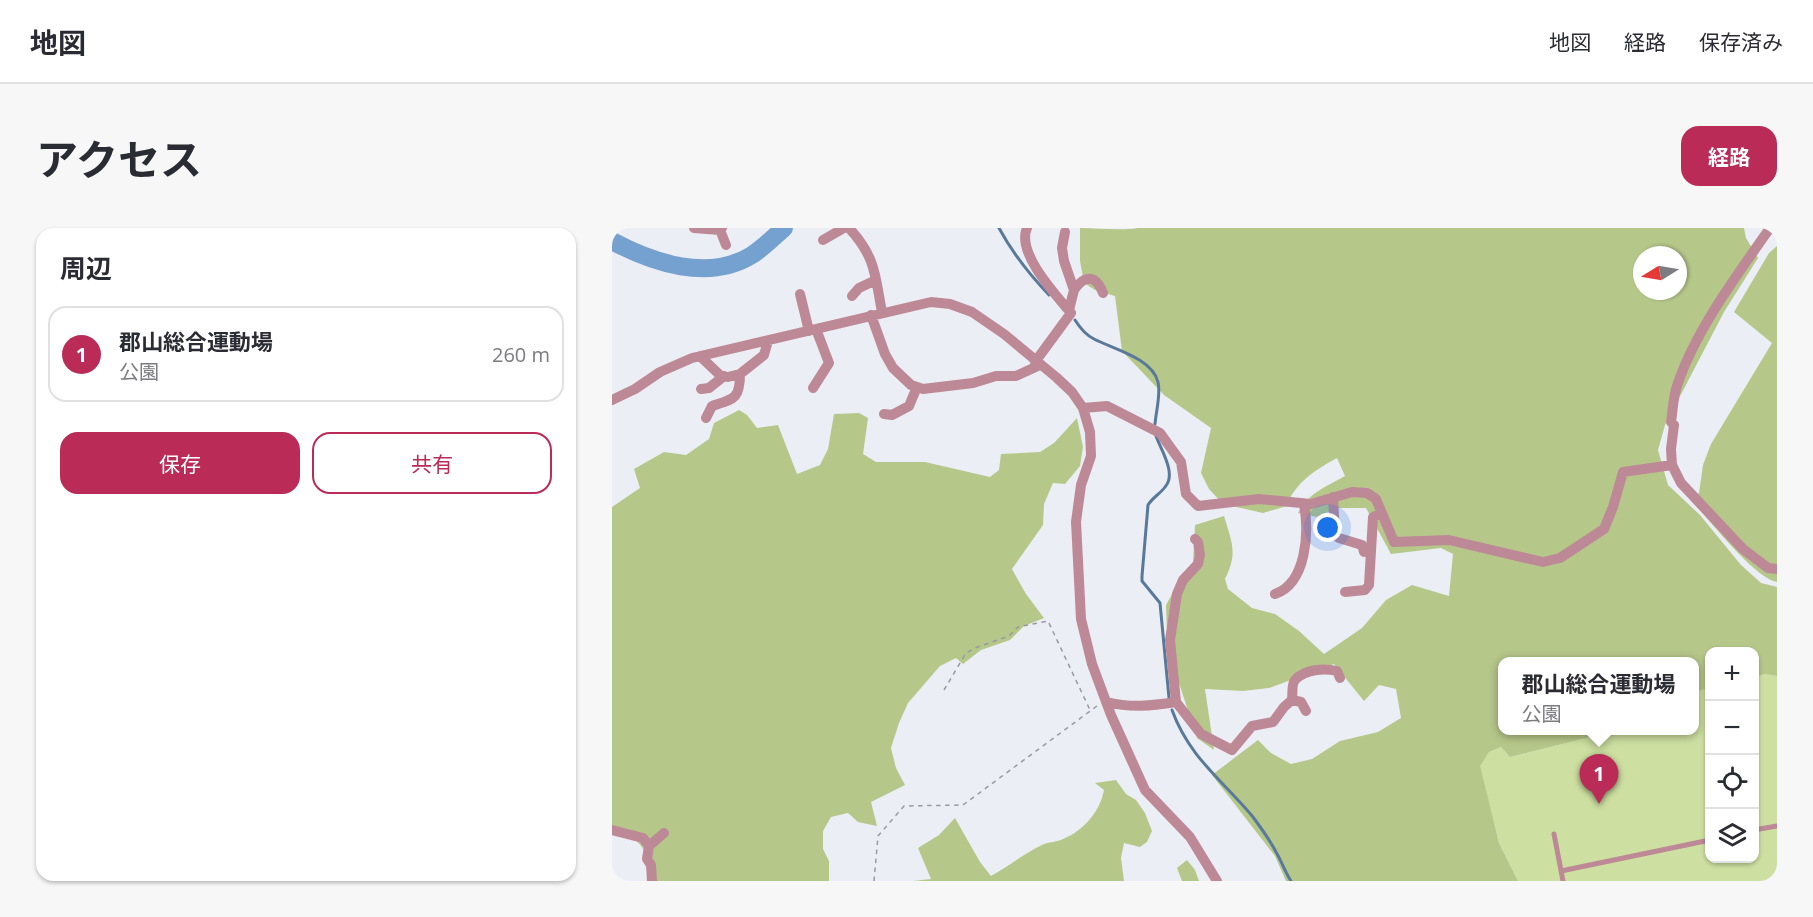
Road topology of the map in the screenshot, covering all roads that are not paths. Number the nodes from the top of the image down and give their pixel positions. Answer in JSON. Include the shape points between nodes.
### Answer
{"nodes":[{"id":1,"x":694,"y":228,"type":"edge"},
{"id":2,"x":844,"y":228,"type":"edge"},
{"id":3,"x":849,"y":228,"type":"edge"},
{"id":4,"x":1027,"y":228,"type":"edge"},
{"id":5,"x":1770,"y":228,"type":"edge"},
{"id":6,"x":721,"y":229,"type":"edge"},
{"id":7,"x":1065,"y":232,"type":"dead end"},
{"id":8,"x":824,"y":240,"type":"dead end"},
{"id":9,"x":726,"y":245,"type":"dead end"},
{"id":10,"x":876,"y":280,"type":"junction"},
{"id":11,"x":1074,"y":290,"type":"junction"},
{"id":12,"x":1103,"y":293,"type":"dead end"},
{"id":13,"x":800,"y":294,"type":"dead end"},
{"id":14,"x":852,"y":296,"type":"dead end"},
{"id":15,"x":1069,"y":310,"type":"junction"},
{"id":16,"x":877,"y":314,"type":"junction"},
{"id":17,"x":812,"y":330,"type":"junction"},
{"id":18,"x":768,"y":341,"type":"junction"},
{"id":19,"x":700,"y":356,"type":"junction"},
{"id":20,"x":1038,"y":363,"type":"junction"},
{"id":21,"x":740,"y":374,"type":"junction"},
{"id":22,"x":724,"y":376,"type":"junction"},
{"id":23,"x":917,"y":387,"type":"junction"},
{"id":24,"x":813,"y":388,"type":"dead end"},
{"id":25,"x":701,"y":389,"type":"dead end"},
{"id":26,"x":612,"y":400,"type":"edge"},
{"id":27,"x":1083,"y":408,"type":"junction"},
{"id":28,"x":884,"y":414,"type":"dead end"},
{"id":29,"x":706,"y":418,"type":"dead end"},
{"id":30,"x":1672,"y":465,"type":"junction"},
{"id":31,"x":1333,"y":497,"type":"junction"},
{"id":32,"x":1304,"y":504,"type":"junction"},
{"id":33,"x":1382,"y":513,"type":"junction"},
{"id":34,"x":1195,"y":539,"type":"dead end"},
{"id":35,"x":1364,"y":552,"type":"dead end"},
{"id":36,"x":1777,"y":569,"type":"edge"},
{"id":37,"x":1345,"y":592,"type":"dead end"},
{"id":38,"x":1275,"y":594,"type":"dead end"},
{"id":39,"x":1340,"y":678,"type":"dead end"},
{"id":40,"x":1292,"y":700,"type":"junction"},
{"id":41,"x":1106,"y":701,"type":"junction"},
{"id":42,"x":1176,"y":702,"type":"junction"},
{"id":43,"x":1306,"y":711,"type":"dead end"},
{"id":44,"x":1777,"y":826,"type":"edge"},
{"id":45,"x":1759,"y":829,"type":"edge"},
{"id":46,"x":612,"y":830,"type":"edge"},
{"id":47,"x":664,"y":833,"type":"dead end"},
{"id":48,"x":1554,"y":834,"type":"dead end"},
{"id":49,"x":1705,"y":841,"type":"edge"},
{"id":50,"x":649,"y":846,"type":"junction"},
{"id":51,"x":1561,"y":871,"type":"junction"},
{"id":52,"x":652,"y":881,"type":"edge"},
{"id":53,"x":1217,"y":881,"type":"edge"},
{"id":54,"x":1563,"y":881,"type":"edge"}],
"edges":[{"from":1,"to":6,"type":"street"},
{"from":2,"to":8,"type":"street"},
{"from":3,"to":10,"type":"street","via":[[872,259]]},
{"from":4,"to":15,"type":"street","via":[[1026,249],[1034,265]]},
{"from":5,"to":30,"type":"street","via":[[1715,310],[1676,387],[1671,422]]},
{"from":6,"to":9,"type":"street"},
{"from":7,"to":11,"type":"street","via":[[1064,261]]},
{"from":10,"to":14,"type":"street"},
{"from":10,"to":16,"type":"street"},
{"from":11,"to":12,"type":"street","via":[[1087,279],[1095,280]]},
{"from":11,"to":15,"type":"street"},
{"from":13,"to":17,"type":"street"},
{"from":15,"to":20,"type":"street","via":[[1071,313]]},
{"from":16,"to":17,"type":"street"},
{"from":16,"to":20,"type":"street","via":[[931,302],[950,304],[972,312]]},
{"from":16,"to":23,"type":"street","via":[[885,354],[893,368]]},
{"from":17,"to":18,"type":"street"},
{"from":17,"to":24,"type":"street","via":[[829,363]]},
{"from":18,"to":19,"type":"street"},
{"from":18,"to":21,"type":"street","via":[[764,355]]},
{"from":19,"to":22,"type":"street"},
{"from":19,"to":26,"type":"street","via":[[660,372]]},
{"from":20,"to":23,"type":"street","via":[[1016,376]]},
{"from":20,"to":27,"type":"street","via":[[1072,392]]},
{"from":21,"to":22,"type":"street"},
{"from":21,"to":29,"type":"street","via":[[740,389],[733,399],[712,406]]},
{"from":22,"to":25,"type":"street","via":[[709,388]]},
{"from":23,"to":28,"type":"street","via":[[909,406],[892,416]]},
{"from":27,"to":32,"type":"street","via":[[1107,406],[1160,433],[1181,462],[1186,494],[1198,506],[1259,499]]},
{"from":27,"to":41,"type":"street","via":[[1091,456],[1081,485],[1076,522],[1081,618]]},
{"from":30,"to":33,"type":"street","via":[[1623,472],[1604,529],[1560,558],[1543,562],[1449,540],[1394,542]]},
{"from":30,"to":36,"type":"street","via":[[1681,483],[1743,549],[1768,568]]},
{"from":31,"to":32,"type":"street"},
{"from":31,"to":33,"type":"street","via":[[1367,493],[1376,499]]},
{"from":31,"to":35,"type":"street","via":[[1335,534],[1362,545]]},
{"from":32,"to":38,"type":"street","via":[[1302,566],[1293,581]]},
{"from":33,"to":37,"type":"street","via":[[1373,516],[1369,585],[1365,590]]},
{"from":34,"to":42,"type":"street","via":[[1200,555],[1198,564],[1183,580],[1177,594],[1170,640]]},
{"from":39,"to":40,"type":"street","via":[[1337,671],[1319,669],[1296,679]]},
{"from":40,"to":42,"type":"street","via":[[1273,722],[1252,726],[1232,750],[1201,734]]},
{"from":40,"to":43,"type":"street","via":[[1301,702]]},
{"from":41,"to":42,"type":"street","via":[[1143,707]]},
{"from":41,"to":53,"type":"street","via":[[1145,790],[1190,837]]},
{"from":44,"to":45,"type":"lane"},
{"from":46,"to":50,"type":"street","via":[[643,838]]},
{"from":47,"to":50,"type":"street"},
{"from":48,"to":51,"type":"lane"},
{"from":49,"to":51,"type":"lane"},
{"from":50,"to":52,"type":"street","via":[[647,859]]},
{"from":51,"to":54,"type":"lane"}]}
